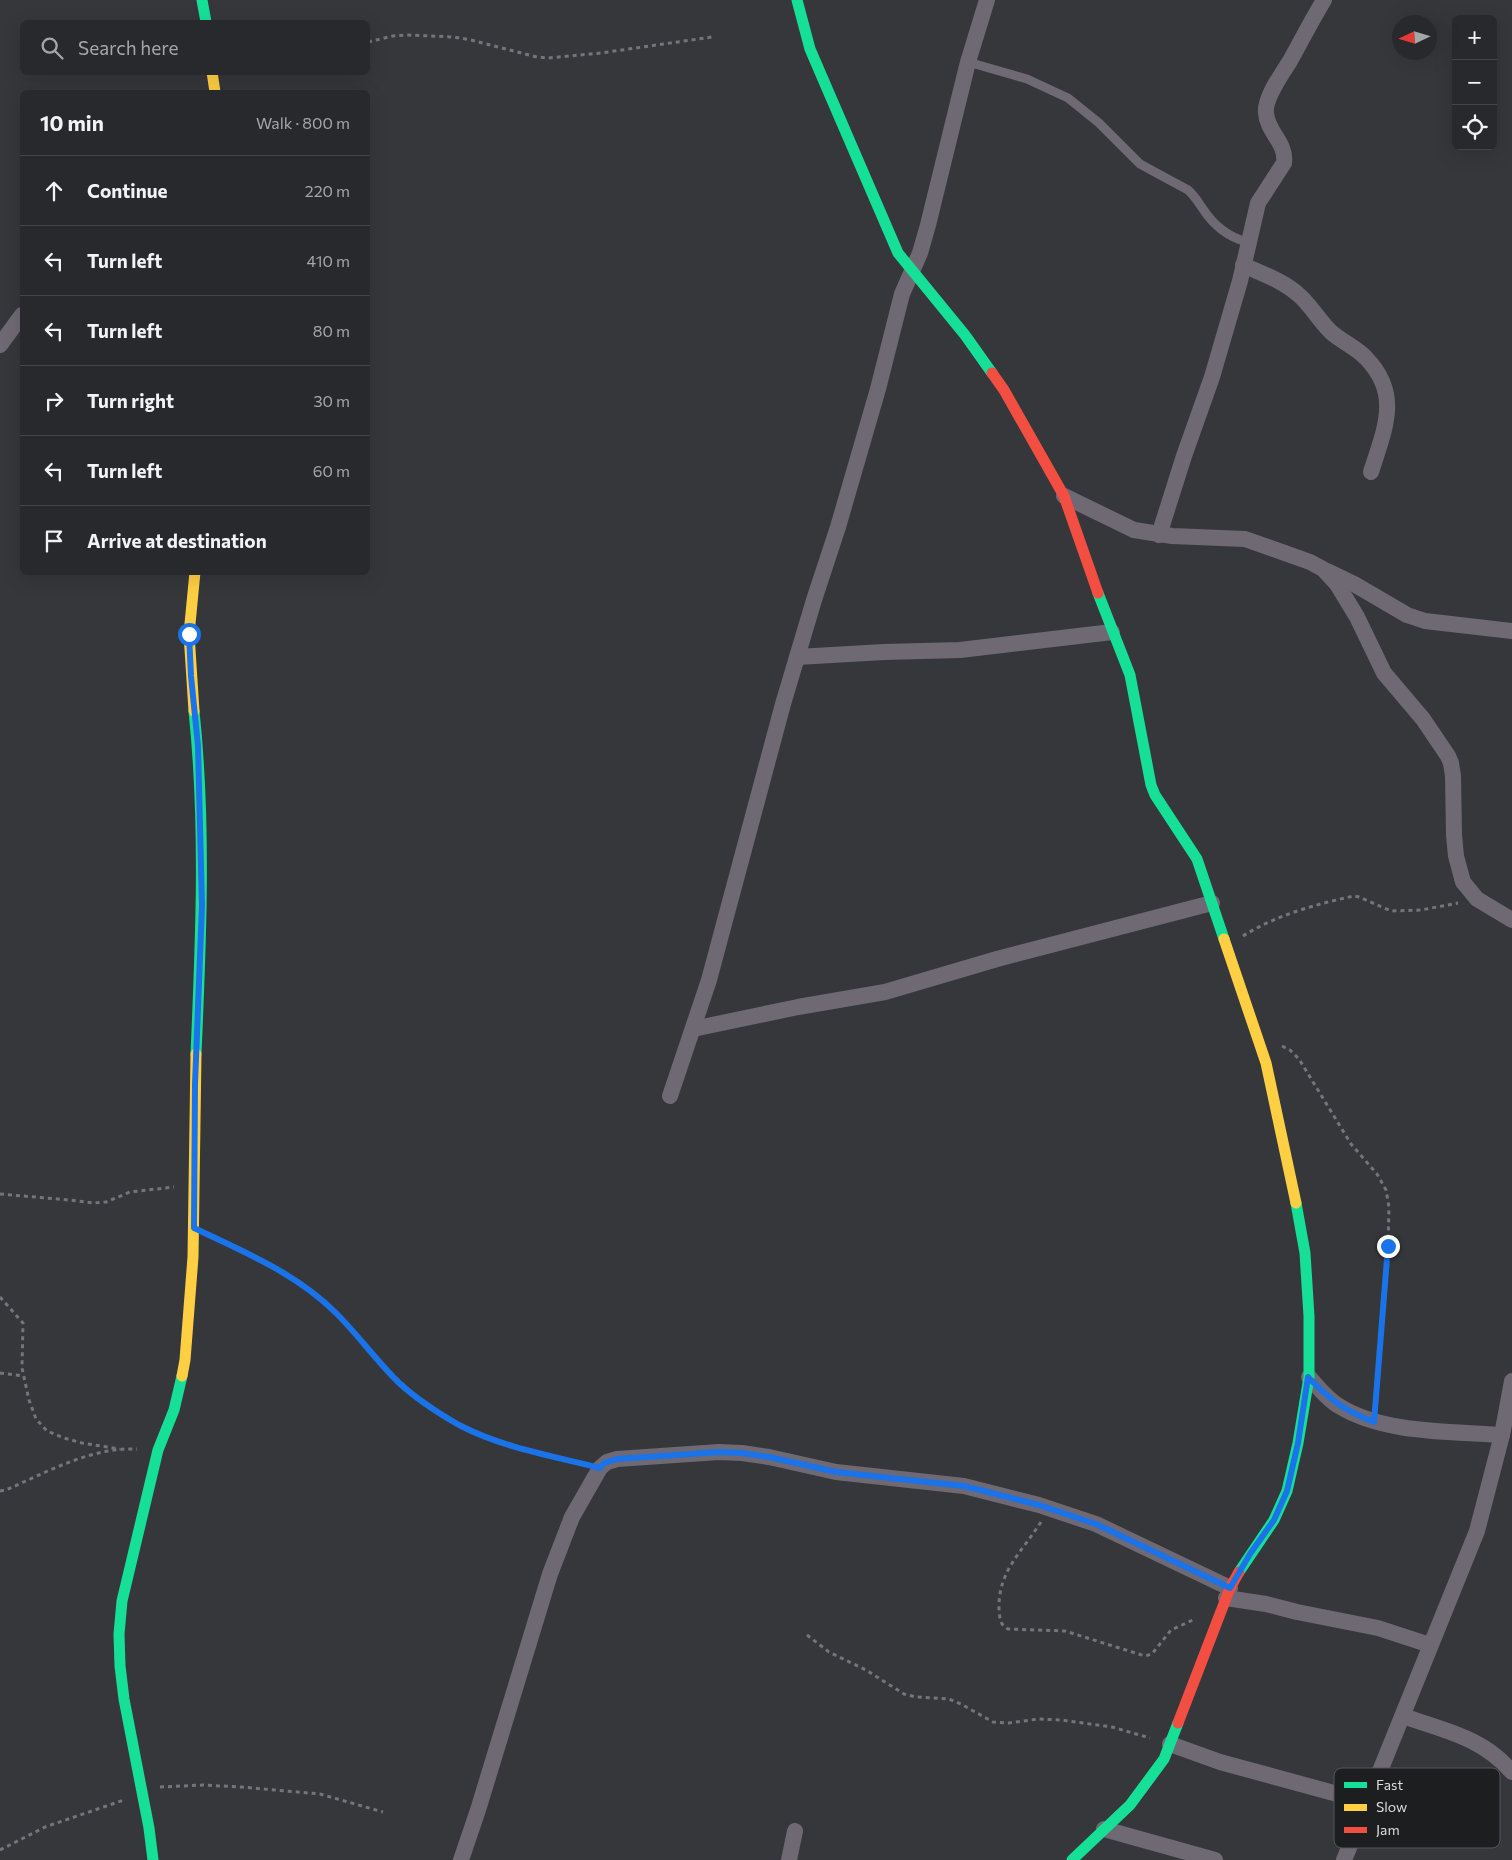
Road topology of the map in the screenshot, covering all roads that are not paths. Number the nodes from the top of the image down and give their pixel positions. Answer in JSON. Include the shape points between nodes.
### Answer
{"nodes":[{"id":1,"x":202,"y":0,"type":"edge"},
{"id":2,"x":796,"y":0,"type":"edge"},
{"id":3,"x":987,"y":0,"type":"edge"},
{"id":4,"x":1324,"y":0,"type":"edge"},
{"id":5,"x":206,"y":20,"type":"edge"},
{"id":6,"x":968,"y":62,"type":"junction"},
{"id":7,"x":212,"y":75,"type":"edge"},
{"id":8,"x":215,"y":90,"type":"edge"},
{"id":9,"x":1248,"y":242,"type":"junction"},
{"id":10,"x":1243,"y":265,"type":"junction"},
{"id":11,"x":912,"y":272,"type":"junction"},
{"id":12,"x":20,"y":318,"type":"edge"},
{"id":13,"x":0,"y":345,"type":"edge"},
{"id":14,"x":1371,"y":472,"type":"dead end"},
{"id":15,"x":1064,"y":496,"type":"junction"},
{"id":16,"x":1159,"y":535,"type":"junction"},
{"id":17,"x":1323,"y":569,"type":"junction"},
{"id":18,"x":196,"y":575,"type":"edge"},
{"id":19,"x":1512,"y":631,"type":"edge"},
{"id":20,"x":1112,"y":632,"type":"junction"},
{"id":21,"x":797,"y":657,"type":"junction"},
{"id":22,"x":1212,"y":903,"type":"junction"},
{"id":23,"x":1512,"y":920,"type":"edge"},
{"id":24,"x":692,"y":1029,"type":"junction"},
{"id":25,"x":670,"y":1096,"type":"dead end"},
{"id":26,"x":1308,"y":1377,"type":"junction"},
{"id":27,"x":1512,"y":1381,"type":"edge"},
{"id":28,"x":1502,"y":1435,"type":"junction"},
{"id":29,"x":1226,"y":1598,"type":"junction"},
{"id":30,"x":1430,"y":1645,"type":"junction"},
{"id":31,"x":1404,"y":1716,"type":"junction"},
{"id":32,"x":1170,"y":1744,"type":"junction"},
{"id":33,"x":1382,"y":1768,"type":"edge"},
{"id":34,"x":1512,"y":1772,"type":"edge"},
{"id":35,"x":1334,"y":1793,"type":"edge"},
{"id":36,"x":1104,"y":1829,"type":"junction"},
{"id":37,"x":794,"y":1831,"type":"dead end"},
{"id":38,"x":1349,"y":1848,"type":"edge"},
{"id":39,"x":153,"y":1860,"type":"edge"},
{"id":40,"x":461,"y":1860,"type":"edge"},
{"id":41,"x":789,"y":1860,"type":"edge"},
{"id":42,"x":1072,"y":1860,"type":"edge"},
{"id":43,"x":1215,"y":1860,"type":"edge"},
{"id":44,"x":1344,"y":1860,"type":"edge"}],
"edges":[{"from":1,"to":5,"type":"street"},
{"from":2,"to":11,"type":"street","via":[[817,67],[898,253]]},
{"from":3,"to":6,"type":"street"},
{"from":4,"to":9,"type":"street","via":[[1277,81],[1266,107],[1268,123],[1285,156],[1283,166],[1258,203]]},
{"from":6,"to":9,"type":"lane","via":[[1026,79],[1068,98],[1099,123],[1140,164],[1195,196],[1212,222],[1225,233]]},
{"from":6,"to":11,"type":"street","via":[[928,225]]},
{"from":7,"to":8,"type":"street"},
{"from":9,"to":10,"type":"street"},
{"from":10,"to":14,"type":"street","via":[[1279,281],[1299,296],[1330,331],[1365,357],[1381,376],[1388,412]]},
{"from":10,"to":16,"type":"street","via":[[1212,377]]},
{"from":11,"to":15,"type":"street","via":[[1004,390]]},
{"from":11,"to":21,"type":"street","via":[[902,294],[844,509]]},
{"from":12,"to":13,"type":"street"},
{"from":15,"to":16,"type":"street","via":[[1134,530]]},
{"from":15,"to":20,"type":"street"},
{"from":16,"to":17,"type":"street","via":[[1245,539]]},
{"from":17,"to":19,"type":"street","via":[[1411,617]]},
{"from":17,"to":23,"type":"street","via":[[1354,611],[1384,673],[1423,719],[1448,756],[1453,776],[1456,856],[1463,882],[1477,899]]},
{"from":18,"to":39,"type":"street","via":[[189,634],[198,746],[202,906],[195,1084],[194,1258],[185,1360],[174,1410],[158,1450],[119,1618],[123,1692]]},
{"from":20,"to":21,"type":"street","via":[[960,650]]},
{"from":20,"to":22,"type":"street","via":[[1130,675],[1151,785],[1197,859]]},
{"from":21,"to":24,"type":"street","via":[[726,920]]},
{"from":22,"to":24,"type":"street","via":[[885,992]]},
{"from":22,"to":26,"type":"street","via":[[1266,1063],[1292,1182],[1305,1253]]},
{"from":24,"to":25,"type":"street"},
{"from":26,"to":28,"type":"street","via":[[1338,1405],[1374,1422],[1426,1430]]},
{"from":26,"to":29,"type":"street","via":[[1287,1491],[1274,1520],[1250,1554]]},
{"from":27,"to":28,"type":"street"},
{"from":28,"to":30,"type":"street","via":[[1477,1531]]},
{"from":29,"to":30,"type":"street","via":[[1378,1628]]},
{"from":29,"to":32,"type":"street"},
{"from":29,"to":40,"type":"street","via":[[1096,1524],[964,1486],[836,1472],[742,1453],[617,1459],[604,1463],[572,1517],[550,1574]]},
{"from":30,"to":31,"type":"street"},
{"from":31,"to":33,"type":"street"},
{"from":31,"to":34,"type":"street","via":[[1479,1744]]},
{"from":32,"to":35,"type":"street","via":[[1220,1762]]},
{"from":32,"to":36,"type":"street","via":[[1164,1759],[1140,1794]]},
{"from":36,"to":42,"type":"street"},
{"from":36,"to":43,"type":"street"},
{"from":37,"to":41,"type":"street"},
{"from":38,"to":44,"type":"street"}]}
